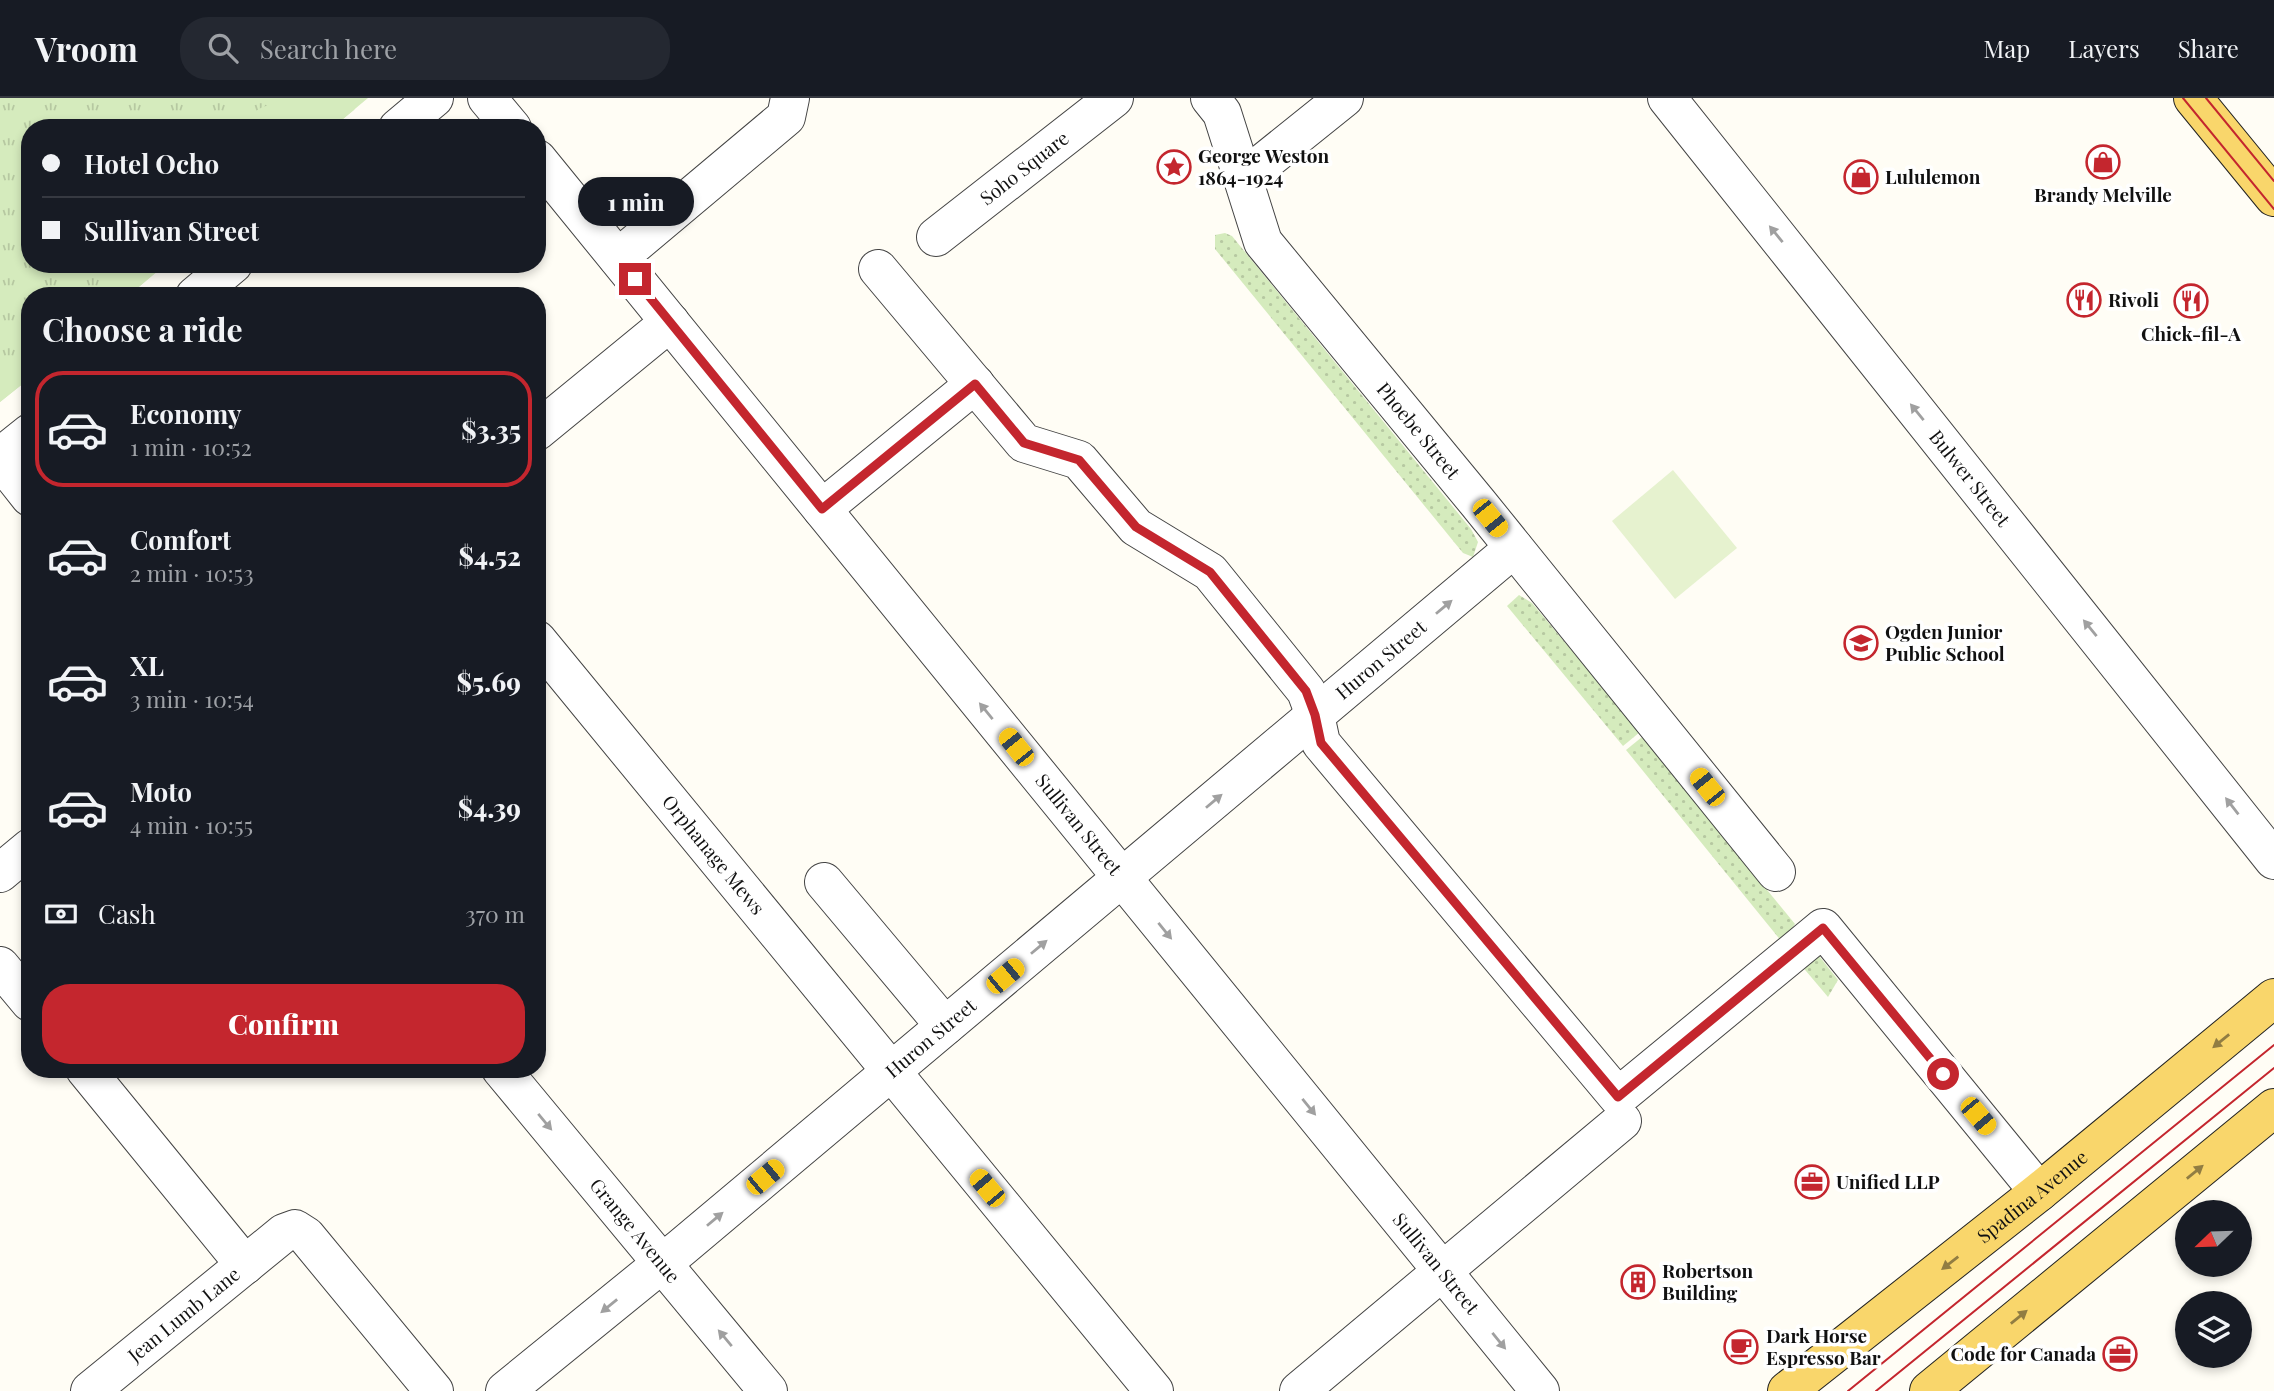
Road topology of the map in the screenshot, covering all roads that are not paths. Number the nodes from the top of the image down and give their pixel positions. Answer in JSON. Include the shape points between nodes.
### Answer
{"nodes":[{"id":1,"x":434,"y":98,"type":"edge"},
{"id":2,"x":487,"y":98,"type":"edge"},
{"id":3,"x":790,"y":98,"type":"edge"},
{"id":4,"x":1114,"y":98,"type":"edge"},
{"id":5,"x":1210,"y":98,"type":"edge"},
{"id":6,"x":1344,"y":98,"type":"edge"},
{"id":7,"x":1667,"y":98,"type":"edge"},
{"id":8,"x":2193,"y":98,"type":"edge"},
{"id":9,"x":409,"y":119,"type":"edge"},
{"id":10,"x":504,"y":119,"type":"edge"},
{"id":11,"x":546,"y":170,"type":"edge"},
{"id":12,"x":1243,"y":179,"type":"junction"},
{"id":13,"x":2274,"y":197,"type":"edge"},
{"id":14,"x":936,"y":237,"type":"dead end"},
{"id":15,"x":618,"y":258,"type":"junction"},
{"id":16,"x":878,"y":269,"type":"dead end"},
{"id":17,"x":222,"y":273,"type":"edge"},
{"id":18,"x":206,"y":287,"type":"edge"},
{"id":19,"x":670,"y":322,"type":"junction"},
{"id":20,"x":975,"y":384,"type":"junction"},
{"id":21,"x":546,"y":424,"type":"edge"},
{"id":22,"x":21,"y":440,"type":"edge"},
{"id":23,"x":0,"y":458,"type":"edge"},
{"id":24,"x":21,"y":485,"type":"edge"},
{"id":25,"x":822,"y":509,"type":"junction"},
{"id":26,"x":1514,"y":548,"type":"junction"},
{"id":27,"x":546,"y":651,"type":"edge"},
{"id":28,"x":1315,"y":715,"type":"junction"},
{"id":29,"x":21,"y":856,"type":"edge"},
{"id":30,"x":2274,"y":860,"type":"edge"},
{"id":31,"x":1776,"y":872,"type":"dead end"},
{"id":32,"x":0,"y":873,"type":"edge"},
{"id":33,"x":1122,"y":878,"type":"junction"},
{"id":34,"x":824,"y":882,"type":"dead end"},
{"id":35,"x":0,"y":966,"type":"edge"},
{"id":36,"x":21,"y":991,"type":"edge"},
{"id":37,"x":2274,"y":998,"type":"edge"},
{"id":38,"x":945,"y":1026,"type":"junction"},
{"id":39,"x":892,"y":1071,"type":"junction"},
{"id":40,"x":92,"y":1078,"type":"edge"},
{"id":41,"x":508,"y":1078,"type":"edge"},
{"id":42,"x":2274,"y":1108,"type":"edge"},
{"id":43,"x":1622,"y":1121,"type":"dead end"},
{"id":44,"x":2039,"y":1192,"type":"junction"},
{"id":45,"x":662,"y":1263,"type":"junction"},
{"id":46,"x":245,"y":1265,"type":"junction"},
{"id":47,"x":1442,"y":1271,"type":"junction"},
{"id":48,"x":90,"y":1391,"type":"edge"},
{"id":49,"x":434,"y":1391,"type":"edge"},
{"id":50,"x":505,"y":1391,"type":"edge"},
{"id":51,"x":768,"y":1391,"type":"edge"},
{"id":52,"x":1154,"y":1391,"type":"edge"},
{"id":53,"x":1299,"y":1391,"type":"edge"},
{"id":54,"x":1540,"y":1391,"type":"edge"},
{"id":55,"x":1787,"y":1391,"type":"edge"},
{"id":56,"x":1928,"y":1391,"type":"edge"}],
"edges":[{"from":1,"to":9,"type":"street"},
{"from":2,"to":10,"type":"street"},
{"from":3,"to":15,"type":"street","via":[[786,117]]},
{"from":4,"to":14,"type":"street","name":"Soho Square"},
{"from":5,"to":12,"type":"street","name":"Phoebe Street","via":[[1222,113]]},
{"from":6,"to":12,"type":"street"},
{"from":30,"to":7,"type":"street","name":"Bulwer Street","one_way":true},
{"from":8,"to":13,"type":"main road"},
{"from":11,"to":15,"type":"street","name":"Sullivan Street"},
{"from":12,"to":26,"type":"street","name":"Phoebe Street","via":[[1263,242]]},
{"from":15,"to":19,"type":"street","name":"Sullivan Street"},
{"from":16,"to":20,"type":"street"},
{"from":17,"to":18,"type":"street"},
{"from":19,"to":21,"type":"street"},
{"from":19,"to":25,"type":"street","name":"Sullivan Street"},
{"from":20,"to":25,"type":"street"},
{"from":20,"to":28,"type":"street","via":[[1024,443],[1079,460],[1136,527],[1210,572],[1306,691]]},
{"from":22,"to":23,"type":"street"},
{"from":23,"to":24,"type":"street"},
{"from":33,"to":25,"type":"street","name":"Sullivan Street","one_way":true},
{"from":28,"to":26,"type":"street","name":"Huron Street","one_way":true},
{"from":26,"to":31,"type":"street","name":"Phoebe Street"},
{"from":27,"to":39,"type":"street","name":"Orphanage Mews"},
{"from":33,"to":28,"type":"street","name":"Huron Street","one_way":true},
{"from":28,"to":44,"type":"street","via":[[1321,743],[1618,1097],[1823,928]]},
{"from":29,"to":32,"type":"street"},
{"from":38,"to":33,"type":"street","name":"Huron Street","one_way":true},
{"from":33,"to":47,"type":"street","name":"Sullivan Street","one_way":true},
{"from":34,"to":38,"type":"street"},
{"from":35,"to":36,"type":"street"},
{"from":37,"to":44,"type":"main road","name":"Spadina Avenue","one_way":true},
{"from":38,"to":39,"type":"street","name":"Huron Street"},
{"from":45,"to":39,"type":"street","name":"Huron Street","one_way":true},
{"from":39,"to":52,"type":"street","name":"Orphanage Mews"},
{"from":40,"to":46,"type":"street"},
{"from":41,"to":45,"type":"street","name":"Grange Avenue","one_way":true},
{"from":56,"to":42,"type":"main road","one_way":true},
{"from":43,"to":47,"type":"street"},
{"from":44,"to":55,"type":"main road","name":"Spadina Avenue","one_way":true},
{"from":45,"to":50,"type":"street","name":"Huron Street","one_way":true},
{"from":51,"to":45,"type":"street","name":"Grange Avenue","one_way":true},
{"from":46,"to":48,"type":"street","name":"Jean Lumb Lane"},
{"from":46,"to":49,"type":"street","name":"Jean Lumb Lane","via":[[284,1233],[295,1229],[306,1236]]},
{"from":47,"to":53,"type":"street"},
{"from":47,"to":54,"type":"street","name":"Sullivan Street","one_way":true}]}
